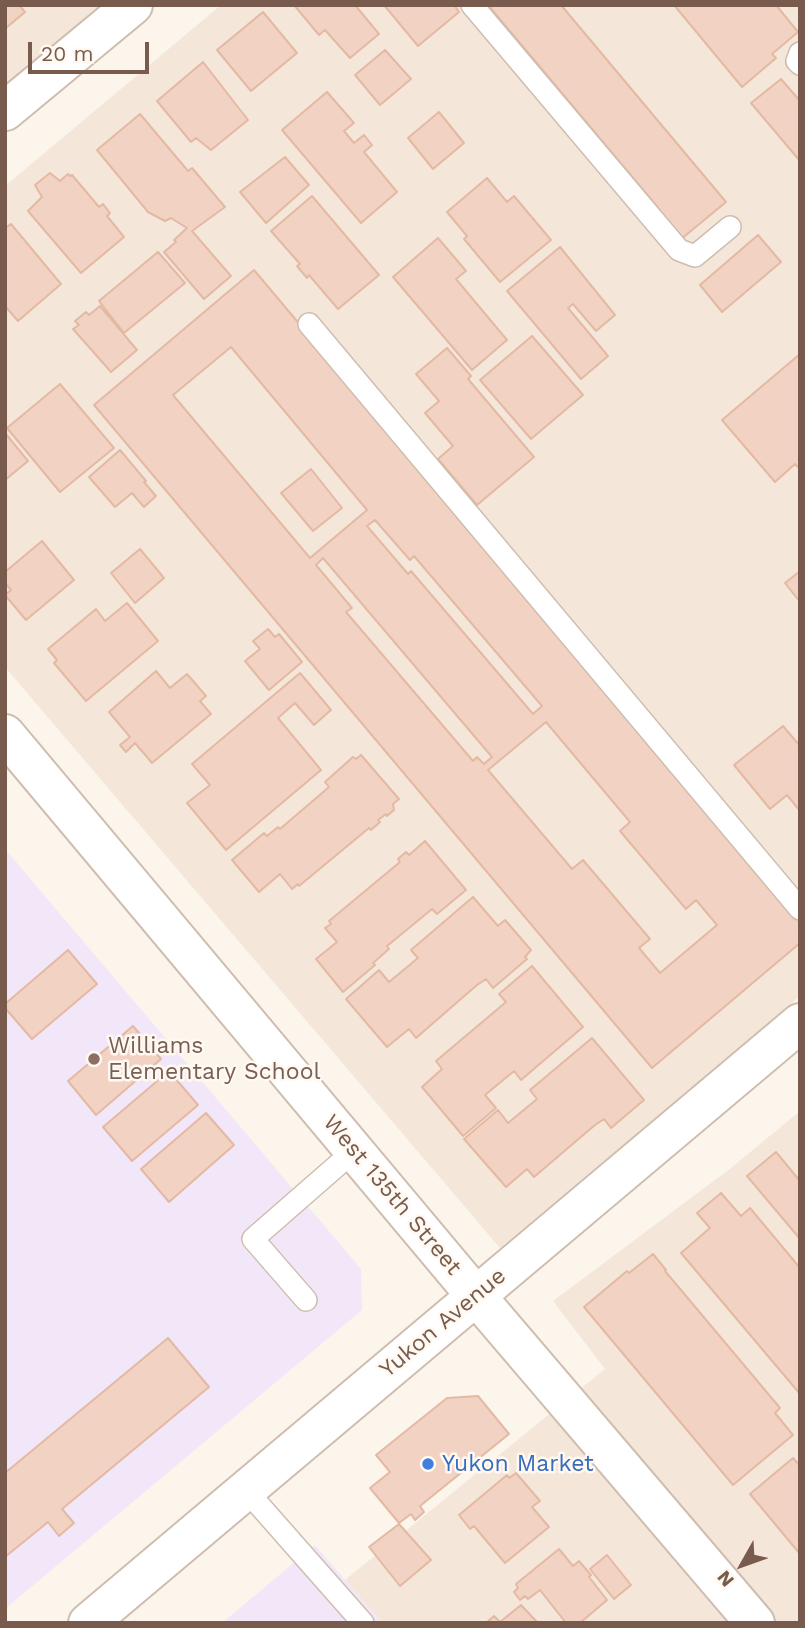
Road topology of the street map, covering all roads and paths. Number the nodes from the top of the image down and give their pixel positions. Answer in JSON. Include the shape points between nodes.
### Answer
{"nodes":[{"id":1,"x":132,"y":5,"type":"edge"},
{"id":2,"x":472,"y":5,"type":"edge"},
{"id":3,"x":800,"y":53,"type":"edge"},
{"id":4,"x":800,"y":64,"type":"edge"},
{"id":5,"x":5,"y":111,"type":"edge"},
{"id":6,"x":730,"y":227,"type":"dead end"},
{"id":7,"x":309,"y":324,"type":"dead end"},
{"id":8,"x":5,"y":734,"type":"edge"},
{"id":9,"x":800,"y":909,"type":"edge"},
{"id":10,"x":800,"y":1023,"type":"edge"},
{"id":11,"x":355,"y":1150,"type":"junction"},
{"id":12,"x":476,"y":1296,"type":"junction"},
{"id":13,"x":306,"y":1300,"type":"dead end"},
{"id":14,"x":245,"y":1489,"type":"junction"},
{"id":15,"x":88,"y":1623,"type":"edge"},
{"id":16,"x":363,"y":1623,"type":"edge"},
{"id":17,"x":755,"y":1623,"type":"edge"}],
"edges":[{"from":1,"to":5,"type":"street"},
{"from":2,"to":6,"type":"lane","via":[[679,250],[695,256]]},
{"from":3,"to":4,"type":"lane"},
{"from":7,"to":9,"type":"lane"},
{"from":8,"to":11,"type":"street","name":"West 135th Street"},
{"from":10,"to":12,"type":"street","name":"Yukon Avenue"},
{"from":11,"to":12,"type":"street","name":"West 135th Street"},
{"from":11,"to":13,"type":"lane","via":[[253,1239]]},
{"from":12,"to":14,"type":"street","name":"Yukon Avenue"},
{"from":12,"to":17,"type":"street","name":"West 135th Street"},
{"from":14,"to":15,"type":"street","name":"Yukon Avenue"},
{"from":14,"to":16,"type":"lane"}]}
